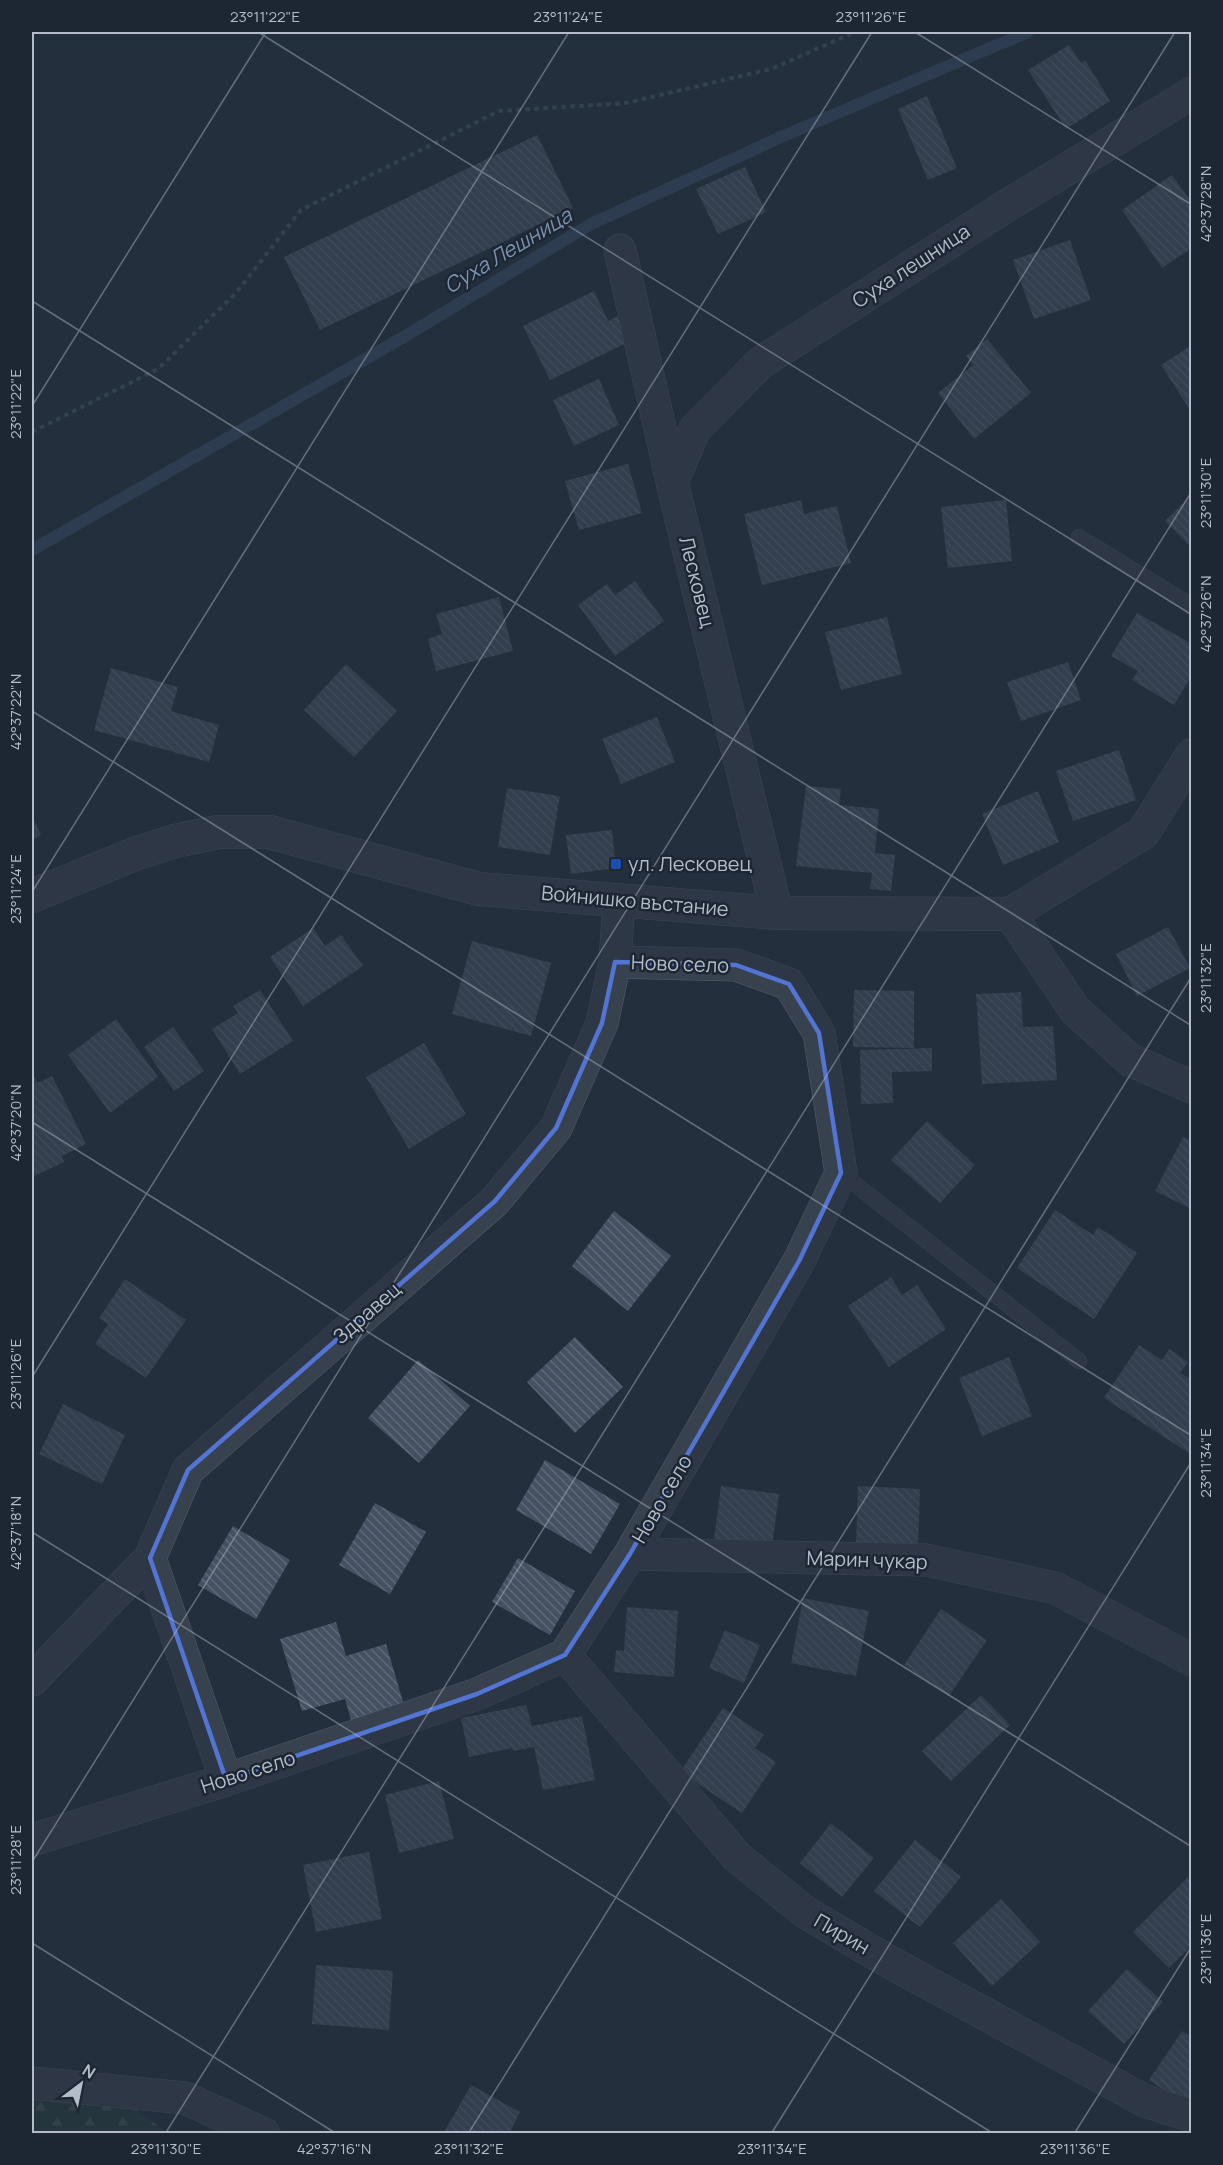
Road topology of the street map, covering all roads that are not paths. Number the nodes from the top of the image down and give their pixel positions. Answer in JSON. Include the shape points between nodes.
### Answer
{"nodes":[{"id":1,"x":1191,"y":93,"type":"edge"},
{"id":2,"x":620,"y":250,"type":"dead end"},
{"id":3,"x":672,"y":482,"type":"junction"},
{"id":4,"x":1079,"y":537,"type":"dead end"},
{"id":5,"x":1191,"y":606,"type":"edge"},
{"id":6,"x":1191,"y":754,"type":"edge"},
{"id":7,"x":32,"y":896,"type":"edge"},
{"id":8,"x":619,"y":900,"type":"junction"},
{"id":9,"x":777,"y":913,"type":"junction"},
{"id":10,"x":1010,"y":914,"type":"junction"},
{"id":11,"x":615,"y":962,"type":"junction"},
{"id":12,"x":1191,"y":1087,"type":"edge"},
{"id":13,"x":841,"y":1173,"type":"junction"},
{"id":14,"x":1079,"y":1361,"type":"dead end"},
{"id":15,"x":630,"y":1554,"type":"junction"},
{"id":16,"x":150,"y":1558,"type":"junction"},
{"id":17,"x":565,"y":1655,"type":"junction"},
{"id":18,"x":1191,"y":1660,"type":"edge"},
{"id":19,"x":32,"y":1680,"type":"edge"},
{"id":20,"x":226,"y":1780,"type":"junction"},
{"id":21,"x":32,"y":1840,"type":"edge"},
{"id":22,"x":32,"y":2083,"type":"edge"},
{"id":23,"x":1191,"y":2116,"type":"edge"},
{"id":24,"x":264,"y":2133,"type":"edge"}],
"edges":[{"from":1,"to":3,"type":"street","name":"Суха лешница","via":[[760,363],[695,429]]},
{"from":2,"to":3,"type":"street","name":"Лесковец"},
{"from":3,"to":9,"type":"street","name":"Лесковец"},
{"from":4,"to":5,"type":"lane"},
{"from":6,"to":10,"type":"street","via":[[1143,833]]},
{"from":7,"to":8,"type":"street","name":"Войнишко въстание","via":[[175,841],[218,832],[269,832],[479,889]]},
{"from":8,"to":9,"type":"street","name":"Войнишко въстание"},
{"from":8,"to":11,"type":"street","name":"Здравец"},
{"from":9,"to":10,"type":"street","name":"Войнишко въстание"},
{"from":10,"to":12,"type":"street","via":[[1075,1010],[1130,1060]]},
{"from":11,"to":13,"type":"street","name":"Ново село","via":[[736,965],[789,984],[819,1033]]},
{"from":11,"to":16,"type":"street","name":"Здравец","via":[[602,1023],[556,1128],[495,1201],[188,1470]]},
{"from":13,"to":14,"type":"lane"},
{"from":13,"to":15,"type":"street","name":"Ново село","via":[[799,1261]]},
{"from":15,"to":17,"type":"street","name":"Ново село"},
{"from":15,"to":18,"type":"street","name":"Марин чукар","via":[[926,1560],[1055,1588]]},
{"from":16,"to":19,"type":"street","name":"Здравец"},
{"from":16,"to":20,"type":"street"},
{"from":17,"to":20,"type":"street","name":"Ново село","via":[[477,1694]]},
{"from":17,"to":23,"type":"street","name":"Пирин","via":[[737,1857],[805,1912],[1145,2101]]},
{"from":20,"to":21,"type":"street","name":"Ново село"},
{"from":22,"to":24,"type":"street","via":[[185,2098]]}]}
